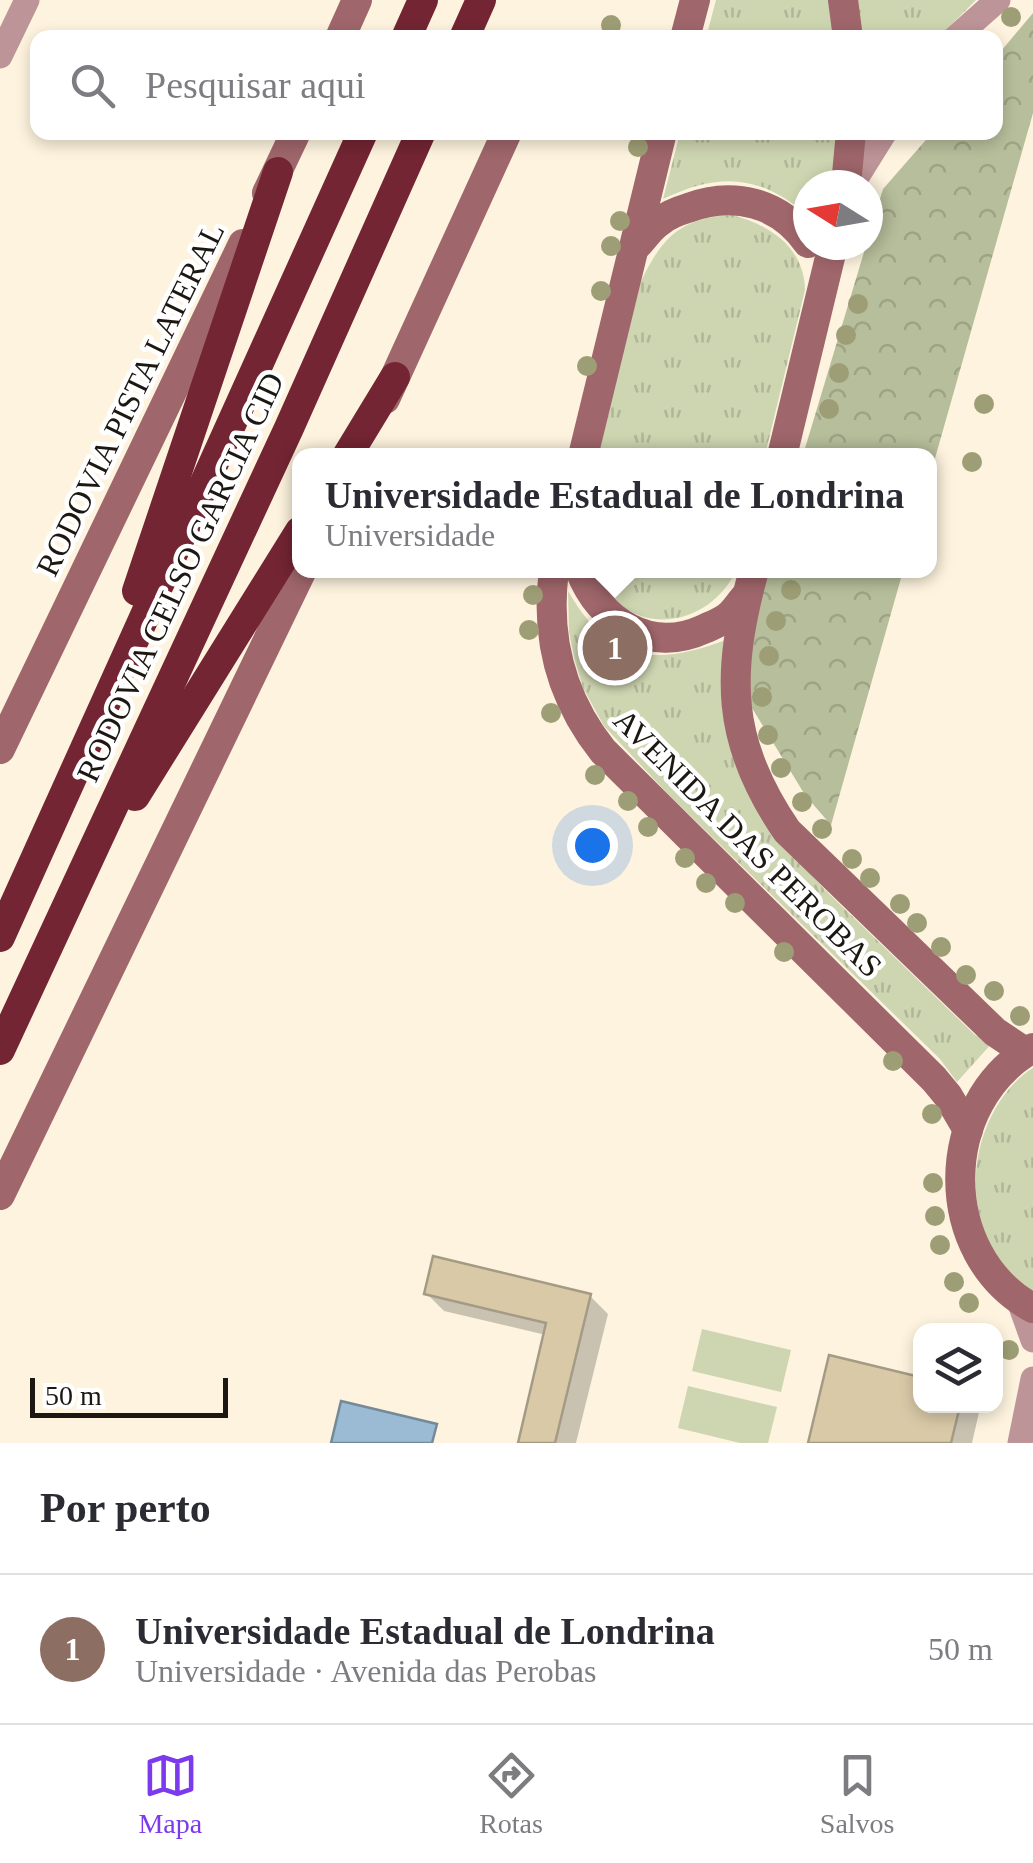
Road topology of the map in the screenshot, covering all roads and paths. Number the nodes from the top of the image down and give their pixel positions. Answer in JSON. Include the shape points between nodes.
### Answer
{"nodes":[{"id":1,"x":26,"y":0,"type":"edge"},
{"id":2,"x":357,"y":0,"type":"edge"},
{"id":3,"x":423,"y":0,"type":"edge"},
{"id":4,"x":481,"y":0,"type":"edge"},
{"id":5,"x":694,"y":0,"type":"edge"},
{"id":6,"x":844,"y":0,"type":"edge"},
{"id":7,"x":998,"y":0,"type":"edge"},
{"id":8,"x":344,"y":30,"type":"edge"},
{"id":9,"x":410,"y":30,"type":"edge"},
{"id":10,"x":468,"y":30,"type":"edge"},
{"id":11,"x":687,"y":30,"type":"edge"},
{"id":12,"x":847,"y":30,"type":"edge"},
{"id":13,"x":964,"y":30,"type":"edge"},
{"id":14,"x":0,"y":56,"type":"edge"},
{"id":15,"x":292,"y":140,"type":"edge"},
{"id":16,"x":359,"y":140,"type":"edge"},
{"id":17,"x":417,"y":140,"type":"edge"},
{"id":18,"x":503,"y":140,"type":"edge"},
{"id":19,"x":657,"y":140,"type":"edge"},
{"id":20,"x":850,"y":140,"type":"edge"},
{"id":21,"x":880,"y":140,"type":"edge"},
{"id":22,"x":849,"y":170,"type":"edge"},
{"id":23,"x":859,"y":170,"type":"edge"},
{"id":24,"x":278,"y":172,"type":"junction"},
{"id":25,"x":793,"y":227,"type":"edge"},
{"id":26,"x":634,"y":248,"type":"junction"},
{"id":27,"x":816,"y":260,"type":"edge"},
{"id":28,"x":830,"y":260,"type":"edge"},
{"id":29,"x":822,"y":294,"type":"junction"},
{"id":30,"x":396,"y":378,"type":"junction"},
{"id":31,"x":352,"y":448,"type":"edge"},
{"id":32,"x":362,"y":448,"type":"edge"},
{"id":33,"x":584,"y":448,"type":"edge"},
{"id":34,"x":784,"y":448,"type":"edge"},
{"id":35,"x":292,"y":544,"type":"edge"},
{"id":36,"x":298,"y":578,"type":"edge"},
{"id":37,"x":554,"y":578,"type":"edge"},
{"id":38,"x":584,"y":578,"type":"edge"},
{"id":39,"x":750,"y":583,"type":"edge"},
{"id":40,"x":0,"y":749,"type":"edge"},
{"id":41,"x":84,"y":751,"type":"junction"},
{"id":42,"x":65,"y":909,"type":"junction"},
{"id":43,"x":0,"y":937,"type":"edge"},
{"id":44,"x":0,"y":1050,"type":"edge"},
{"id":45,"x":1029,"y":1050,"type":"edge"},
{"id":46,"x":968,"y":1130,"type":"junction"},
{"id":47,"x":0,"y":1195,"type":"edge"},
{"id":48,"x":1026,"y":1304,"type":"edge"},
{"id":49,"x":1033,"y":1340,"type":"edge"},
{"id":50,"x":1033,"y":1380,"type":"edge"},
{"id":51,"x":1020,"y":1443,"type":"edge"}],
"edges":[{"from":1,"to":14,"type":"street"},
{"from":2,"to":8,"type":"street"},
{"from":3,"to":9,"type":"highway"},
{"from":4,"to":10,"type":"highway"},
{"from":5,"to":11,"type":"street"},
{"from":6,"to":12,"type":"street"},
{"from":7,"to":13,"type":"street"},
{"from":15,"to":24,"type":"street","name":"RODOVIA PISTA LATERAL"},
{"from":16,"to":41,"type":"highway","name":"RODOVIA CELSO GARCIA CID"},
{"from":17,"to":42,"type":"highway","name":"RODOVIA CELSO GARCIA CID"},
{"from":18,"to":30,"type":"street"},
{"from":19,"to":26,"type":"street"},
{"from":20,"to":22,"type":"street"},
{"from":21,"to":23,"type":"street"},
{"from":24,"to":40,"type":"street","name":"RODOVIA PISTA LATERAL"},
{"from":24,"to":41,"type":"highway"},
{"from":25,"to":26,"type":"street","via":[[774,211],[719,200],[659,221]]},
{"from":26,"to":33,"type":"street"},
{"from":27,"to":29,"type":"street"},
{"from":28,"to":29,"type":"street"},
{"from":29,"to":34,"type":"street"},
{"from":30,"to":31,"type":"highway"},
{"from":30,"to":32,"type":"street"},
{"from":35,"to":42,"type":"highway"},
{"from":36,"to":47,"type":"street"},
{"from":37,"to":46,"type":"street","name":"AVENIDA DAS PEROBAS","via":[[551,627],[558,662],[584,727],[934,1080]]},
{"from":38,"to":39,"type":"street","via":[[610,617],[628,629],[672,639],[730,615]]},
{"from":39,"to":45,"type":"street","name":"AVENIDA DAS PEROBAS","via":[[738,641],[736,712],[751,767],[774,812],[995,1032]]},
{"from":41,"to":43,"type":"highway","name":"RODOVIA CELSO GARCIA CID"},
{"from":42,"to":44,"type":"highway","name":"RODOVIA CELSO GARCIA CID"},
{"from":45,"to":46,"type":"street","via":[[976,1106]]},
{"from":46,"to":48,"type":"street","via":[[959,1192],[968,1234],[989,1271]]},
{"from":48,"to":49,"type":"street"},
{"from":50,"to":51,"type":"street"}]}
